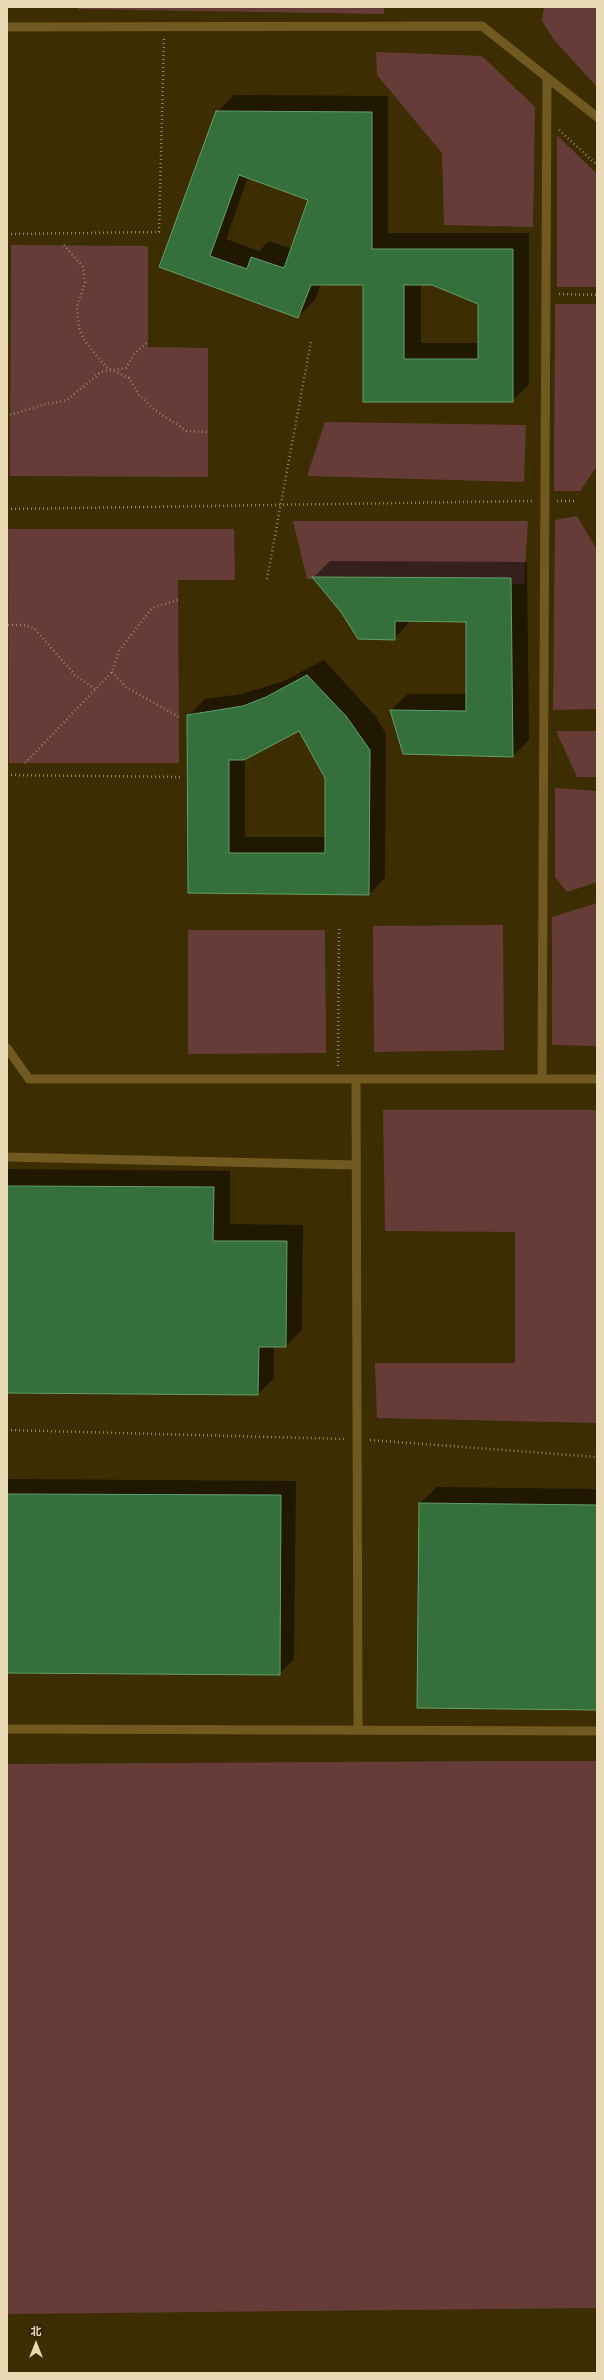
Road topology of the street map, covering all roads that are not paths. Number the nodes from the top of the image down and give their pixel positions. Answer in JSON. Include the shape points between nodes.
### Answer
{"nodes":[{"id":1,"x":7,"y":27,"type":"edge"},
{"id":2,"x":547,"y":78,"type":"junction"},
{"id":3,"x":597,"y":117,"type":"edge"},
{"id":4,"x":7,"y":1048,"type":"edge"},
{"id":5,"x":356,"y":1079,"type":"junction"},
{"id":6,"x":542,"y":1079,"type":"junction"},
{"id":7,"x":597,"y":1079,"type":"edge"},
{"id":8,"x":7,"y":1157,"type":"edge"},
{"id":9,"x":356,"y":1165,"type":"junction"},
{"id":10,"x":7,"y":1729,"type":"edge"},
{"id":11,"x":358,"y":1730,"type":"junction"},
{"id":12,"x":597,"y":1731,"type":"edge"}],
"edges":[{"from":1,"to":2,"type":"lane","via":[[482,26]]},
{"from":2,"to":3,"type":"lane"},
{"from":2,"to":6,"type":"lane"},
{"from":4,"to":5,"type":"lane","via":[[29,1079]]},
{"from":5,"to":6,"type":"lane"},
{"from":5,"to":9,"type":"lane"},
{"from":6,"to":7,"type":"lane"},
{"from":8,"to":9,"type":"lane"},
{"from":9,"to":11,"type":"lane"},
{"from":10,"to":11,"type":"lane"},
{"from":11,"to":12,"type":"lane"}]}
